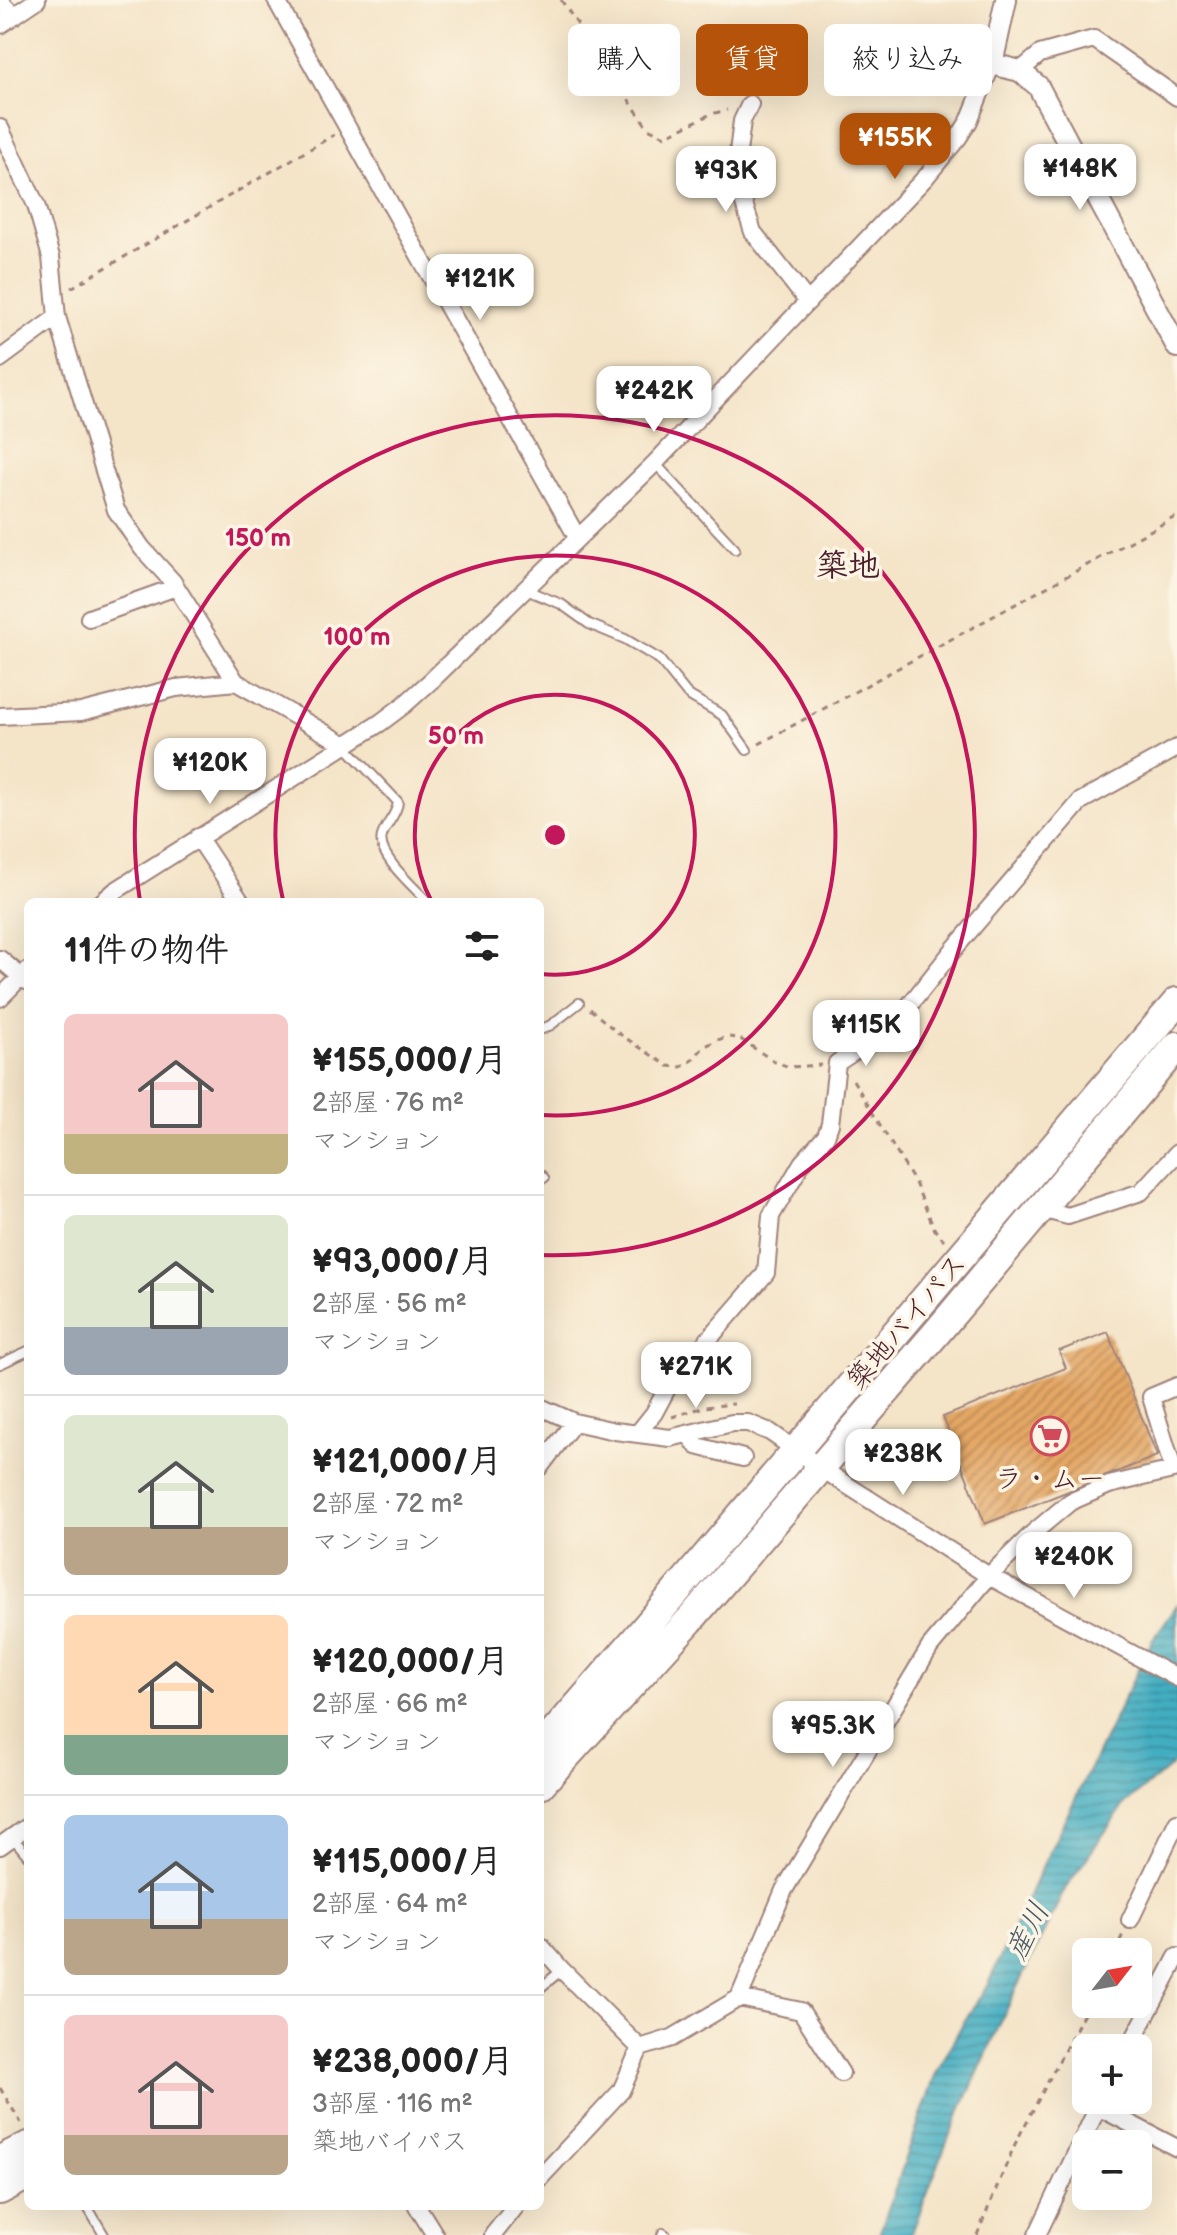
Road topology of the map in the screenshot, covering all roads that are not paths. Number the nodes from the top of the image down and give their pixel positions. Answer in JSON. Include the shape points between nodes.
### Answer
{"nodes":[{"id":1,"x":37,"y":0,"type":"edge"},
{"id":2,"x":276,"y":0,"type":"edge"},
{"id":3,"x":1006,"y":0,"type":"edge"},
{"id":4,"x":0,"y":1,"type":"edge"},
{"id":5,"x":7,"y":20,"type":"edge"},
{"id":6,"x":992,"y":64,"type":"joint"},
{"id":7,"x":1020,"y":71,"type":"junction"},
{"id":8,"x":979,"y":96,"type":"edge"},
{"id":9,"x":1177,"y":97,"type":"edge"},
{"id":10,"x":750,"y":104,"type":"road end"},
{"id":11,"x":0,"y":128,"type":"edge"},
{"id":12,"x":808,"y":302,"type":"junction"},
{"id":13,"x":57,"y":317,"type":"junction"},
{"id":14,"x":1177,"y":347,"type":"edge"},
{"id":15,"x":0,"y":359,"type":"edge"},
{"id":16,"x":655,"y":463,"type":"junction"},
{"id":17,"x":577,"y":537,"type":"junction"},
{"id":18,"x":735,"y":549,"type":"dead end"},
{"id":19,"x":176,"y":587,"type":"junction"},
{"id":20,"x":523,"y":589,"type":"junction"},
{"id":21,"x":89,"y":618,"type":"dead end"},
{"id":22,"x":236,"y":682,"type":"junction"},
{"id":23,"x":0,"y":716,"type":"edge"},
{"id":24,"x":344,"y":744,"type":"junction"},
{"id":25,"x":1177,"y":748,"type":"edge"},
{"id":26,"x":747,"y":750,"type":"road end"},
{"id":27,"x":198,"y":837,"type":"junction"},
{"id":28,"x":107,"y":898,"type":"edge"},
{"id":29,"x":238,"y":898,"type":"edge"},
{"id":30,"x":424,"y":898,"type":"edge"},
{"id":31,"x":0,"y":959,"type":"edge"},
{"id":32,"x":24,"y":976,"type":"edge"},
{"id":33,"x":24,"y":979,"type":"edge"},
{"id":34,"x":0,"y":998,"type":"edge"},
{"id":35,"x":1177,"y":1002,"type":"edge"},
{"id":36,"x":579,"y":1003,"type":"road end"},
{"id":37,"x":544,"y":1028,"type":"edge"},
{"id":38,"x":1177,"y":1046,"type":"edge"},
{"id":39,"x":1177,"y":1153,"type":"edge"},
{"id":40,"x":1041,"y":1209,"type":"junction"},
{"id":41,"x":24,"y":1353,"type":"edge"},
{"id":42,"x":0,"y":1364,"type":"edge"},
{"id":43,"x":1177,"y":1386,"type":"edge"},
{"id":44,"x":544,"y":1409,"type":"edge"},
{"id":45,"x":574,"y":1422,"type":"junction"},
{"id":46,"x":638,"y":1433,"type":"junction"},
{"id":47,"x":689,"y":1435,"type":"junction"},
{"id":48,"x":796,"y":1451,"type":"junction"},
{"id":49,"x":743,"y":1458,"type":"dead end"},
{"id":50,"x":544,"y":1462,"type":"edge"},
{"id":51,"x":820,"y":1467,"type":"junction"},
{"id":52,"x":1175,"y":1469,"type":"edge"},
{"id":53,"x":989,"y":1576,"type":"junction"},
{"id":54,"x":1177,"y":1678,"type":"edge"},
{"id":55,"x":544,"y":1744,"type":"edge"},
{"id":56,"x":544,"y":1781,"type":"edge"},
{"id":57,"x":1177,"y":1822,"type":"edge"},
{"id":58,"x":24,"y":1829,"type":"edge"},
{"id":59,"x":6,"y":1841,"type":"edge"},
{"id":60,"x":24,"y":1853,"type":"edge"},
{"id":61,"x":1130,"y":1920,"type":"dead end"},
{"id":62,"x":544,"y":1950,"type":"edge"},
{"id":63,"x":1177,"y":1957,"type":"edge"},
{"id":64,"x":562,"y":1970,"type":"junction"},
{"id":65,"x":544,"y":1985,"type":"edge"},
{"id":66,"x":739,"y":1998,"type":"junction"},
{"id":67,"x":1136,"y":2034,"type":"edge"},
{"id":68,"x":640,"y":2048,"type":"junction"},
{"id":69,"x":841,"y":2073,"type":"dead end"},
{"id":70,"x":1095,"y":2114,"type":"edge"},
{"id":71,"x":1118,"y":2114,"type":"edge"},
{"id":72,"x":24,"y":2139,"type":"edge"},
{"id":73,"x":1177,"y":2148,"type":"edge"},
{"id":74,"x":0,"y":2160,"type":"edge"},
{"id":75,"x":544,"y":2174,"type":"edge"},
{"id":76,"x":24,"y":2177,"type":"edge"},
{"id":77,"x":0,"y":2190,"type":"edge"},
{"id":78,"x":89,"y":2210,"type":"edge"},
{"id":79,"x":419,"y":2210,"type":"edge"},
{"id":80,"x":513,"y":2210,"type":"edge"},
{"id":81,"x":104,"y":2235,"type":"edge"},
{"id":82,"x":435,"y":2235,"type":"edge"},
{"id":83,"x":493,"y":2235,"type":"edge"},
{"id":84,"x":1037,"y":2235,"type":"edge"}],
"edges":[{"from":1,"to":5,"type":"street"},
{"from":2,"to":17,"type":"street"},
{"from":3,"to":6,"type":"street"},
{"from":4,"to":5,"type":"street"},
{"from":6,"to":7,"type":"street"},
{"from":7,"to":9,"type":"street","via":[[1040,54],[1094,39]]},
{"from":7,"to":14,"type":"street","via":[[1038,86]]},
{"from":8,"to":12,"type":"street","via":[[958,138],[926,177]]},
{"from":10,"to":12,"type":"street","via":[[742,121],[735,176],[753,232]]},
{"from":11,"to":13,"type":"street","via":[[36,205],[51,257]]},
{"from":12,"to":16,"type":"street"},
{"from":13,"to":15,"type":"street"},
{"from":13,"to":19,"type":"street","via":[[116,510]]},
{"from":16,"to":17,"type":"street"},
{"from":16,"to":18,"type":"lane"},
{"from":17,"to":20,"type":"street"},
{"from":19,"to":21,"type":"street"},
{"from":19,"to":22,"type":"street"},
{"from":20,"to":24,"type":"street","via":[[404,705]]},
{"from":20,"to":26,"type":"lane","via":[[561,604],[659,659],[688,695],[722,715]]},
{"from":22,"to":23,"type":"street","via":[[176,688],[81,712]]},
{"from":22,"to":24,"type":"street"},
{"from":24,"to":27,"type":"street"},
{"from":24,"to":30,"type":"lane","via":[[398,802],[381,846]]},
{"from":25,"to":46,"type":"street","via":[[1081,801],[893,1026],[837,1063],[826,1136],[802,1163],[771,1216],[766,1273],[669,1385]]},
{"from":27,"to":28,"type":"street"},
{"from":27,"to":29,"type":"street"},
{"from":31,"to":32,"type":"street"},
{"from":33,"to":34,"type":"street"},
{"from":35,"to":48,"type":"highway","name":"築地バイパス"},
{"from":36,"to":37,"type":"lane"},
{"from":38,"to":40,"type":"highway","name":"築地バイパス"},
{"from":39,"to":40,"type":"street","via":[[1141,1192],[1068,1216]]},
{"from":40,"to":51,"type":"highway","name":"築地バイパス"},
{"from":41,"to":42,"type":"lane"},
{"from":43,"to":52,"type":"street","via":[[1151,1397]]},
{"from":44,"to":45,"type":"street"},
{"from":45,"to":46,"type":"street"},
{"from":45,"to":50,"type":"street"},
{"from":46,"to":47,"type":"street"},
{"from":47,"to":48,"type":"street","via":[[748,1423]]},
{"from":47,"to":49,"type":"street","via":[[697,1446]]},
{"from":48,"to":51,"type":"street"},
{"from":48,"to":55,"type":"highway","name":"築地バイパス"},
{"from":51,"to":53,"type":"street"},
{"from":51,"to":56,"type":"highway","name":"築地バイパス"},
{"from":52,"to":53,"type":"street","via":[[1109,1485],[1070,1502]]},
{"from":53,"to":54,"type":"street"},
{"from":53,"to":66,"type":"street","via":[[930,1647],[792,1876]]},
{"from":57,"to":61,"type":"street"},
{"from":58,"to":59,"type":"street"},
{"from":59,"to":60,"type":"lane"},
{"from":62,"to":64,"type":"street"},
{"from":63,"to":67,"type":"street"},
{"from":64,"to":65,"type":"lane"},
{"from":64,"to":68,"type":"street"},
{"from":66,"to":68,"type":"street","via":[[672,2038]]},
{"from":66,"to":69,"type":"street","via":[[801,2011]]},
{"from":68,"to":75,"type":"street","via":[[621,2091]]},
{"from":70,"to":84,"type":"street"},
{"from":71,"to":73,"type":"street"},
{"from":72,"to":74,"type":"highway"},
{"from":76,"to":77,"type":"highway"},
{"from":78,"to":81,"type":"lane"},
{"from":79,"to":82,"type":"street"},
{"from":80,"to":83,"type":"street"}]}
